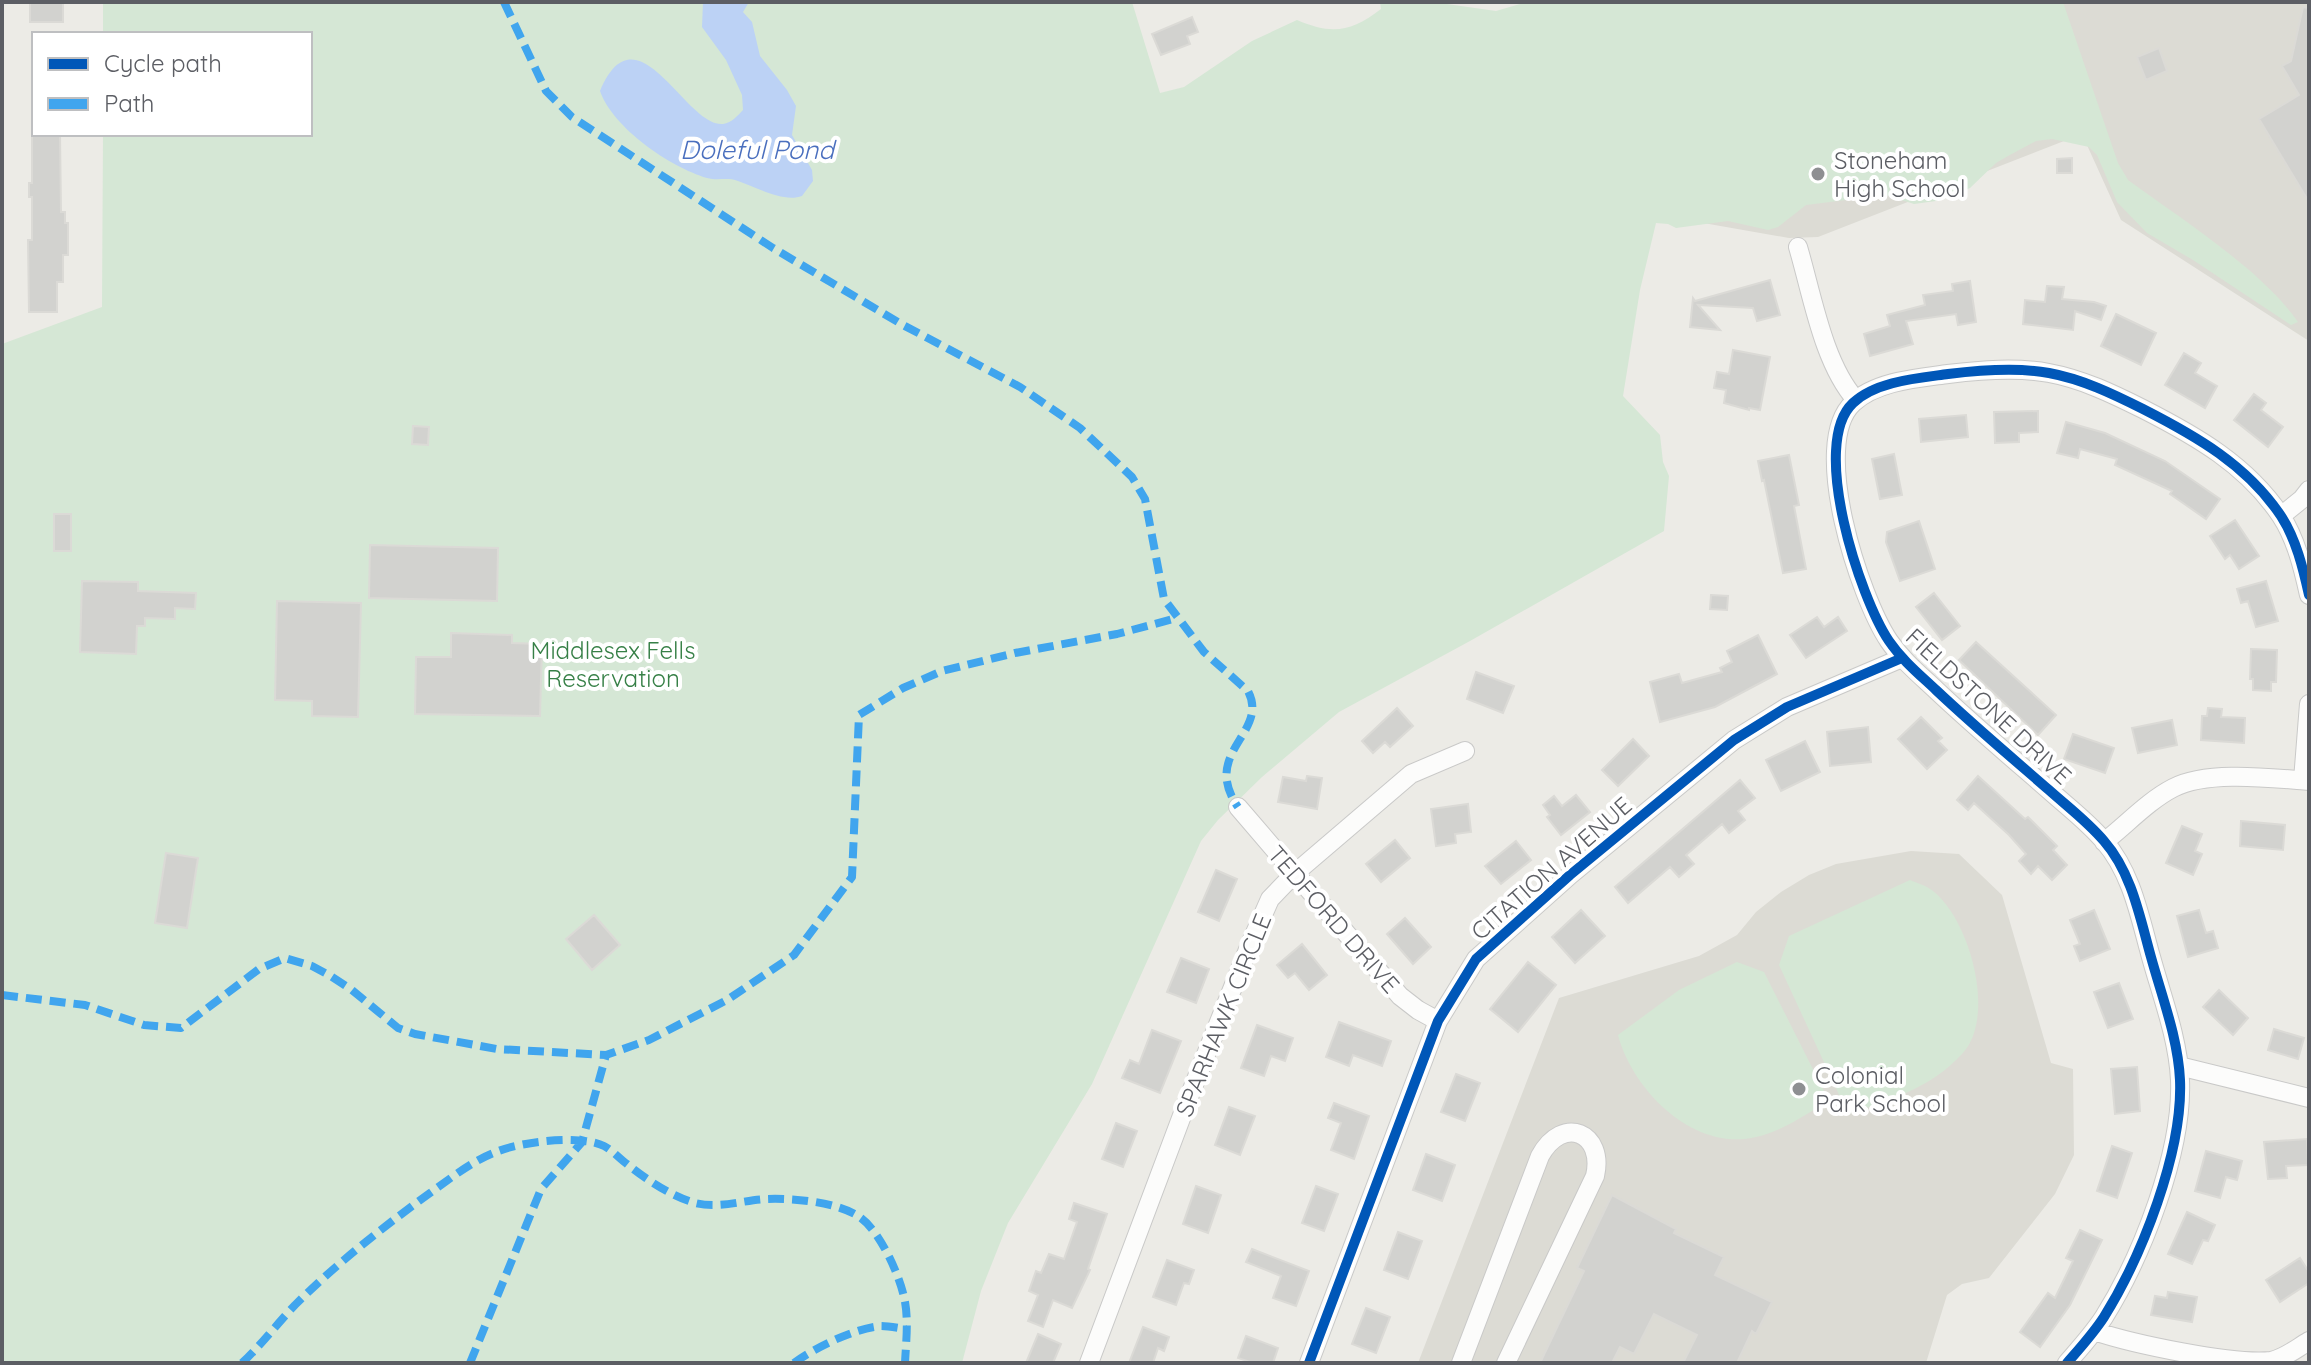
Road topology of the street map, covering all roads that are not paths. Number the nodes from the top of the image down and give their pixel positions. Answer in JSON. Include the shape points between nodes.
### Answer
{"nodes":[{"id":1,"x":1798,"y":247,"type":"dead end"},
{"id":2,"x":1856,"y":400,"type":"junction"},
{"id":3,"x":2309,"y":490,"type":"edge"},
{"id":4,"x":2281,"y":516,"type":"junction"},
{"id":5,"x":2309,"y":595,"type":"edge"},
{"id":6,"x":1902,"y":658,"type":"junction"},
{"id":7,"x":2309,"y":704,"type":"edge"},
{"id":8,"x":1465,"y":751,"type":"dead end"},
{"id":9,"x":2306,"y":781,"type":"edge"},
{"id":10,"x":1238,"y":807,"type":"dead end"},
{"id":11,"x":2104,"y":842,"type":"junction"},
{"id":12,"x":1294,"y":874,"type":"junction"},
{"id":13,"x":1438,"y":1021,"type":"junction"},
{"id":14,"x":2179,"y":1066,"type":"junction"},
{"id":15,"x":2309,"y":1098,"type":"edge"},
{"id":16,"x":2094,"y":1331,"type":"junction"},
{"id":17,"x":2309,"y":1341,"type":"edge"},
{"id":18,"x":1089,"y":1363,"type":"edge"},
{"id":19,"x":1309,"y":1363,"type":"edge"},
{"id":20,"x":1461,"y":1363,"type":"edge"},
{"id":21,"x":1506,"y":1363,"type":"edge"},
{"id":22,"x":2067,"y":1363,"type":"edge"}],
"edges":[{"from":1,"to":2,"type":"street","via":[[1830,354]]},
{"from":2,"to":4,"type":"street","via":[[1886,386],[1948,374],[2059,375],[2117,396],[2207,443],[2242,471]]},
{"from":2,"to":6,"type":"street","name":"FIELDSTONE DRIVE","via":[[1844,415],[1835,446],[1839,493],[1867,597]]},
{"from":3,"to":4,"type":"street"},
{"from":4,"to":5,"type":"street"},
{"from":6,"to":11,"type":"street","name":"FIELDSTONE DRIVE"},
{"from":6,"to":13,"type":"street","name":"CITATION AVENUE","via":[[1768,717],[1734,740],[1495,941],[1465,975]]},
{"from":7,"to":9,"type":"street"},
{"from":8,"to":12,"type":"street","name":"SPARHAWK CIRCLE","via":[[1411,774]]},
{"from":9,"to":11,"type":"street","via":[[2188,782],[2165,793]]},
{"from":10,"to":12,"type":"street","name":"TEDFORD DRIVE"},
{"from":11,"to":14,"type":"street","name":"FIELDSTONE DRIVE","via":[[2119,861],[2134,897]]},
{"from":12,"to":13,"type":"street","name":"TEDFORD DRIVE","via":[[1400,996]]},
{"from":12,"to":18,"type":"street","name":"SPARHAWK CIRCLE","via":[[1270,899],[1255,931]]},
{"from":13,"to":19,"type":"street","name":"CITATION AVENUE"},
{"from":14,"to":15,"type":"street"},
{"from":14,"to":16,"type":"street","name":"FIELDSTONE DRIVE","via":[[2179,1105],[2163,1185],[2132,1264]]},
{"from":16,"to":17,"type":"street","via":[[2241,1361],[2276,1359]]},
{"from":16,"to":22,"type":"street","name":"FIELDSTONE DRIVE"},
{"from":20,"to":21,"type":"street","via":[[1540,1156],[1559,1134],[1577,1133],[1595,1151],[1595,1176]]}]}
